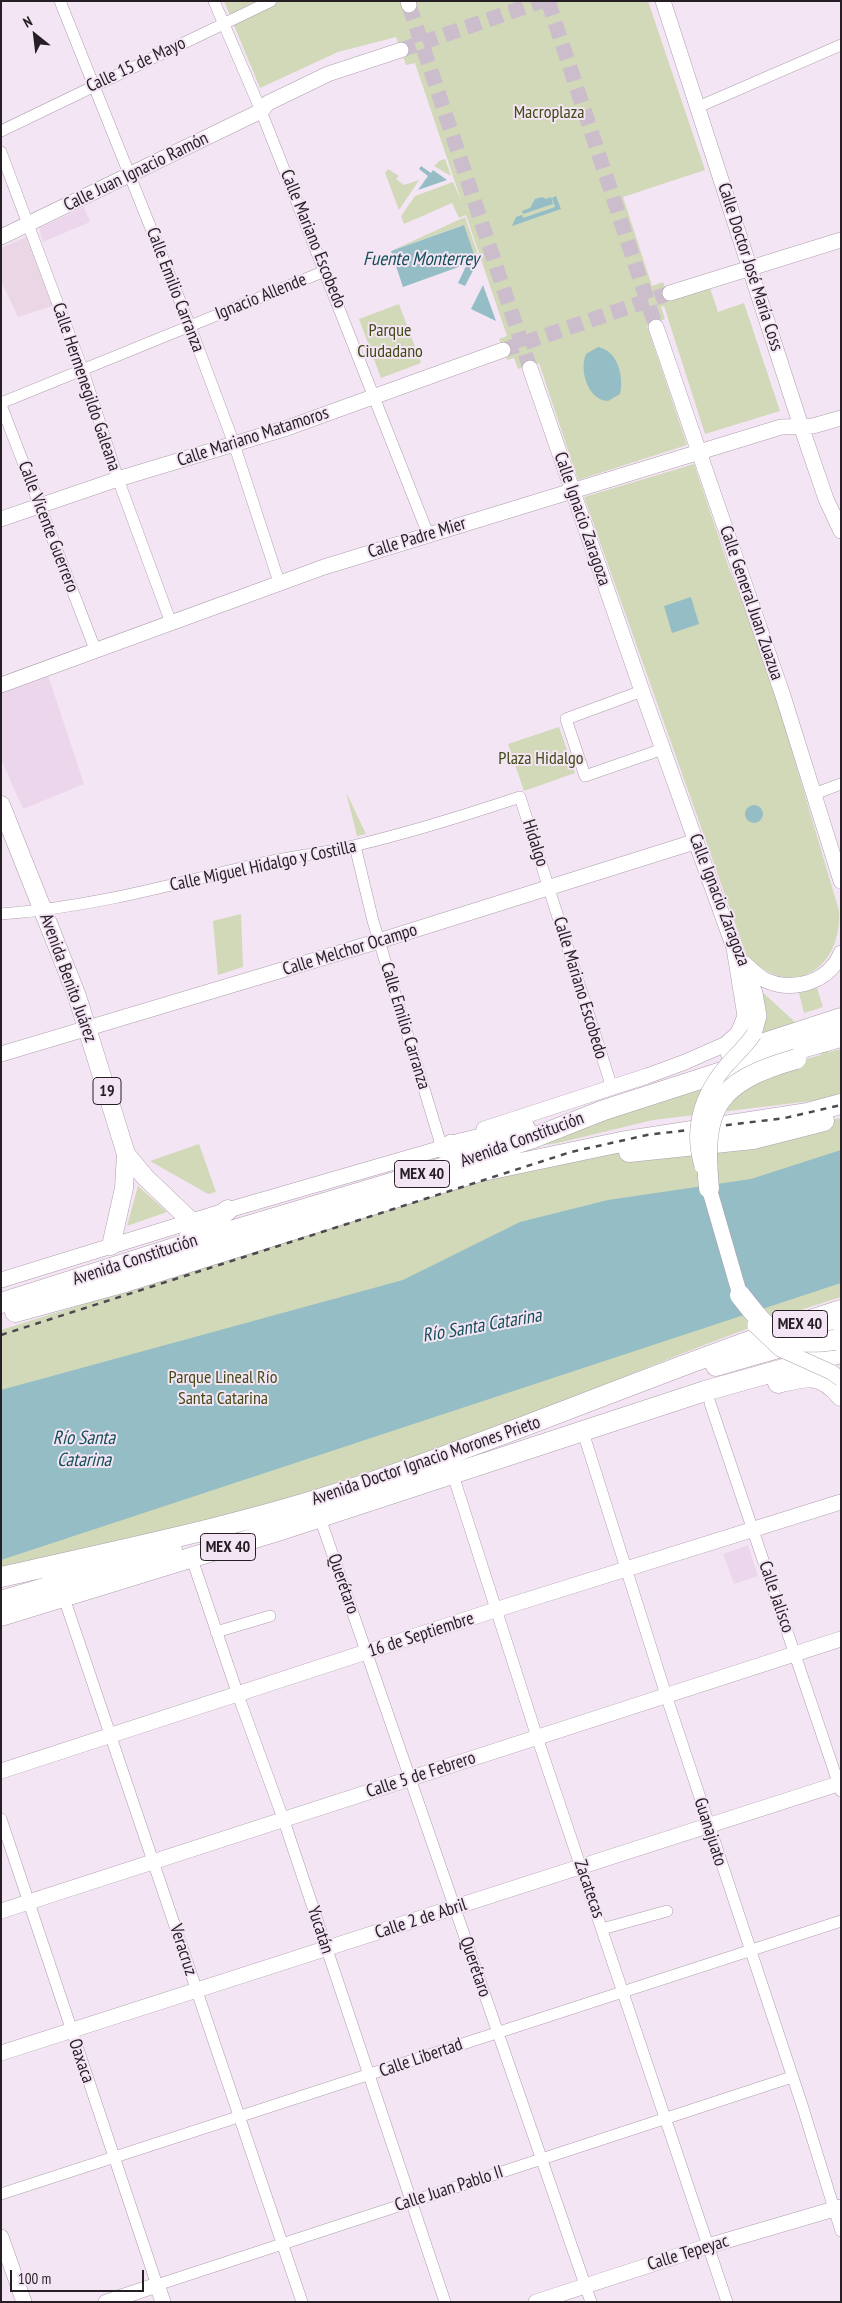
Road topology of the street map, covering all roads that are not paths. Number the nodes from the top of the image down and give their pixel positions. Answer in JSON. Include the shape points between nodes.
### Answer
{"nodes":[{"id":1,"x":60,"y":1,"type":"edge"},
{"id":2,"x":214,"y":1,"type":"edge"},
{"id":3,"x":271,"y":1,"type":"edge"},
{"id":4,"x":663,"y":1,"type":"edge"},
{"id":5,"x":223,"y":24,"type":"junction"},
{"id":6,"x":841,"y":45,"type":"edge"},
{"id":7,"x":401,"y":50,"type":"tunnel mouth"},
{"id":8,"x":92,"y":86,"type":"junction"},
{"id":9,"x":262,"y":105,"type":"junction"},
{"id":10,"x":698,"y":107,"type":"junction"},
{"id":11,"x":1,"y":131,"type":"edge"},
{"id":12,"x":1,"y":152,"type":"edge"},
{"id":13,"x":128,"y":170,"type":"junction"},
{"id":14,"x":26,"y":220,"type":"junction"},
{"id":15,"x":1,"y":226,"type":"edge"},
{"id":16,"x":1,"y":237,"type":"edge"},
{"id":17,"x":841,"y":240,"type":"edge"},
{"id":18,"x":749,"y":266,"type":"junction"},
{"id":19,"x":326,"y":271,"type":"junction"},
{"id":20,"x":670,"y":292,"type":"tunnel mouth"},
{"id":21,"x":190,"y":326,"type":"junction"},
{"id":22,"x":656,"y":327,"type":"tunnel mouth"},
{"id":23,"x":503,"y":350,"type":"tunnel mouth"},
{"id":24,"x":530,"y":368,"type":"tunnel mouth"},
{"id":25,"x":83,"y":371,"type":"junction"},
{"id":26,"x":375,"y":396,"type":"junction"},
{"id":27,"x":1,"y":404,"type":"edge"},
{"id":28,"x":841,"y":418,"type":"edge"},
{"id":29,"x":801,"y":426,"type":"junction"},
{"id":30,"x":234,"y":445,"type":"junction"},
{"id":31,"x":698,"y":451,"type":"junction"},
{"id":32,"x":118,"y":478,"type":"junction"},
{"id":33,"x":571,"y":490,"type":"junction"},
{"id":34,"x":39,"y":505,"type":"junction"},
{"id":35,"x":1,"y":519,"type":"edge"},
{"id":36,"x":840,"y":527,"type":"edge"},
{"id":37,"x":428,"y":534,"type":"junction"},
{"id":38,"x":279,"y":582,"type":"junction"},
{"id":39,"x":171,"y":623,"type":"junction"},
{"id":40,"x":95,"y":649,"type":"junction"},
{"id":41,"x":1,"y":684,"type":"edge"},
{"id":42,"x":642,"y":691,"type":"junction"},
{"id":43,"x":663,"y":750,"type":"junction"},
{"id":44,"x":841,"y":784,"type":"edge"},
{"id":45,"x":814,"y":794,"type":"junction"},
{"id":46,"x":520,"y":798,"type":"joint"},
{"id":47,"x":1,"y":805,"type":"edge"},
{"id":48,"x":697,"y":841,"type":"junction"},
{"id":49,"x":355,"y":846,"type":"junction"},
{"id":50,"x":841,"y":881,"type":"edge"},
{"id":51,"x":549,"y":888,"type":"junction"},
{"id":52,"x":44,"y":911,"type":"junction"},
{"id":53,"x":1,"y":914,"type":"edge"},
{"id":54,"x":379,"y":941,"type":"junction"},
{"id":55,"x":737,"y":953,"type":"junction"},
{"id":56,"x":841,"y":953,"type":"edge"},
{"id":57,"x":841,"y":1018,"type":"edge"},
{"id":58,"x":88,"y":1029,"type":"junction"},
{"id":59,"x":841,"y":1037,"type":"edge"},
{"id":60,"x":841,"y":1048,"type":"edge"},
{"id":61,"x":1,"y":1054,"type":"edge"},
{"id":62,"x":612,"y":1088,"type":"junction"},
{"id":63,"x":841,"y":1104,"type":"edge"},
{"id":64,"x":604,"y":1110,"type":"junction"},
{"id":65,"x":841,"y":1116,"type":"edge"},
{"id":66,"x":442,"y":1148,"type":"junction"},
{"id":67,"x":126,"y":1154,"type":"junction"},
{"id":68,"x":478,"y":1172,"type":"junction"},
{"id":69,"x":709,"y":1188,"type":"junction"},
{"id":70,"x":228,"y":1210,"type":"junction"},
{"id":71,"x":191,"y":1221,"type":"junction"},
{"id":72,"x":111,"y":1246,"type":"junction"},
{"id":73,"x":177,"y":1247,"type":"junction"},
{"id":74,"x":1,"y":1280,"type":"edge"},
{"id":75,"x":124,"y":1282,"type":"junction"},
{"id":76,"x":740,"y":1294,"type":"junction"},
{"id":77,"x":7,"y":1301,"type":"edge"},
{"id":78,"x":841,"y":1310,"type":"edge"},
{"id":79,"x":1,"y":1316,"type":"edge"},
{"id":80,"x":839,"y":1341,"type":"edge"},
{"id":81,"x":841,"y":1378,"type":"edge"},
{"id":82,"x":841,"y":1396,"type":"edge"},
{"id":83,"x":710,"y":1403,"type":"junction"},
{"id":84,"x":616,"y":1421,"type":"junction"},
{"id":85,"x":583,"y":1432,"type":"junction"},
{"id":86,"x":453,"y":1474,"type":"junction"},
{"id":87,"x":841,"y":1502,"type":"edge"},
{"id":88,"x":320,"y":1518,"type":"junction"},
{"id":89,"x":754,"y":1530,"type":"junction"},
{"id":90,"x":185,"y":1547,"type":"junction"},
{"id":91,"x":626,"y":1569,"type":"junction"},
{"id":92,"x":1,"y":1577,"type":"edge"},
{"id":93,"x":64,"y":1598,"type":"junction"},
{"id":94,"x":1,"y":1601,"type":"edge"},
{"id":95,"x":495,"y":1610,"type":"junction"},
{"id":96,"x":1,"y":1616,"type":"edge"},
{"id":97,"x":270,"y":1616,"type":"dead end"},
{"id":98,"x":216,"y":1632,"type":"junction"},
{"id":99,"x":841,"y":1639,"type":"edge"},
{"id":100,"x":367,"y":1653,"type":"junction"},
{"id":101,"x":796,"y":1654,"type":"junction"},
{"id":102,"x":238,"y":1695,"type":"junction"},
{"id":103,"x":666,"y":1695,"type":"junction"},
{"id":104,"x":111,"y":1734,"type":"junction"},
{"id":105,"x":537,"y":1737,"type":"junction"},
{"id":106,"x":1,"y":1771,"type":"edge"},
{"id":107,"x":410,"y":1778,"type":"junction"},
{"id":108,"x":840,"y":1786,"type":"edge"},
{"id":109,"x":1,"y":1819,"type":"edge"},
{"id":110,"x":284,"y":1821,"type":"junction"},
{"id":111,"x":708,"y":1825,"type":"junction"},
{"id":112,"x":154,"y":1862,"type":"junction"},
{"id":113,"x":581,"y":1867,"type":"junction"},
{"id":114,"x":30,"y":1901,"type":"junction"},
{"id":115,"x":455,"y":1908,"type":"junction"},
{"id":116,"x":667,"y":1910,"type":"dead end"},
{"id":117,"x":1,"y":1911,"type":"edge"},
{"id":118,"x":841,"y":1921,"type":"edge"},
{"id":119,"x":602,"y":1929,"type":"junction"},
{"id":120,"x":327,"y":1950,"type":"junction"},
{"id":121,"x":750,"y":1950,"type":"junction"},
{"id":122,"x":197,"y":1990,"type":"junction"},
{"id":123,"x":623,"y":1990,"type":"junction"},
{"id":124,"x":71,"y":2031,"type":"junction"},
{"id":125,"x":498,"y":2032,"type":"junction"},
{"id":126,"x":1,"y":2053,"type":"edge"},
{"id":127,"x":368,"y":2076,"type":"junction"},
{"id":128,"x":792,"y":2077,"type":"junction"},
{"id":129,"x":239,"y":2117,"type":"junction"},
{"id":130,"x":666,"y":2118,"type":"junction"},
{"id":131,"x":114,"y":2157,"type":"junction"},
{"id":132,"x":542,"y":2159,"type":"junction"},
{"id":133,"x":1,"y":2194,"type":"edge"},
{"id":134,"x":411,"y":2202,"type":"junction"},
{"id":135,"x":837,"y":2208,"type":"edge"},
{"id":136,"x":841,"y":2231,"type":"edge"},
{"id":137,"x":1,"y":2237,"type":"edge"},
{"id":138,"x":281,"y":2244,"type":"junction"},
{"id":139,"x":708,"y":2246,"type":"junction"},
{"id":140,"x":157,"y":2285,"type":"junction"},
{"id":141,"x":586,"y":2285,"type":"junction"},
{"id":142,"x":24,"y":2302,"type":"edge"},
{"id":143,"x":106,"y":2302,"type":"edge"},
{"id":144,"x":163,"y":2302,"type":"edge"},
{"id":145,"x":302,"y":2302,"type":"edge"},
{"id":146,"x":445,"y":2302,"type":"edge"},
{"id":147,"x":536,"y":2302,"type":"edge"},
{"id":148,"x":591,"y":2302,"type":"edge"},
{"id":149,"x":727,"y":2302,"type":"edge"}],
"edges":[{"from":1,"to":8,"type":"street","name":"Calle Emilio Carranza"},
{"from":2,"to":5,"type":"street","name":"Calle Mariano Escobedo"},
{"from":3,"to":5,"type":"street","name":"Calle 15 de Mayo"},
{"from":4,"to":10,"type":"street","name":"Calle Doctor José María Coss"},
{"from":5,"to":8,"type":"street","name":"Calle 15 de Mayo"},
{"from":5,"to":9,"type":"street","name":"Calle Mariano Escobedo"},
{"from":6,"to":10,"type":"street"},
{"from":7,"to":9,"type":"street","name":"Calle Juan Ignacio Ramón","via":[[328,74]]},
{"from":8,"to":11,"type":"street","name":"Calle 15 de Mayo"},
{"from":8,"to":13,"type":"street","name":"Calle Emilio Carranza"},
{"from":9,"to":13,"type":"street","name":"Calle Juan Ignacio Ramón"},
{"from":9,"to":19,"type":"street","name":"Calle Mariano Escobedo"},
{"from":10,"to":18,"type":"street","name":"Calle Doctor José María Coss"},
{"from":12,"to":14,"type":"street","name":"Calle Hermenegildo Galeana"},
{"from":13,"to":14,"type":"street","name":"Calle Juan Ignacio Ramón"},
{"from":13,"to":21,"type":"street","name":"Calle Emilio Carranza"},
{"from":14,"to":15,"type":"street","name":"Calle Juan Ignacio Ramón"},
{"from":14,"to":16,"type":"street","name":"Calle Juan Ignacio Ramón"},
{"from":14,"to":25,"type":"street","name":"Calle Hermenegildo Galeana"},
{"from":17,"to":18,"type":"street"},
{"from":18,"to":20,"type":"street"},
{"from":18,"to":29,"type":"street","name":"Calle Doctor José María Coss"},
{"from":19,"to":21,"type":"street","name":"Ignacio Allende"},
{"from":19,"to":26,"type":"street","name":"Calle Mariano Escobedo"},
{"from":21,"to":25,"type":"street","name":"Ignacio Allende"},
{"from":21,"to":30,"type":"street","name":"Calle Emilio Carranza"},
{"from":22,"to":31,"type":"street","name":"Calle General Juan Zuazua"},
{"from":23,"to":26,"type":"street","name":"Calle Mariano Matamoros"},
{"from":24,"to":33,"type":"street","name":"Calle Ignacio Zaragoza"},
{"from":25,"to":27,"type":"street","name":"Ignacio Allende"},
{"from":25,"to":32,"type":"street","name":"Calle Hermenegildo Galeana"},
{"from":26,"to":30,"type":"street","name":"Calle Mariano Matamoros"},
{"from":26,"to":37,"type":"street","name":"Calle Mariano Escobedo"},
{"from":27,"to":34,"type":"street","name":"Calle Vicente Guerrero"},
{"from":28,"to":29,"type":"street","name":"Calle Padre Mier"},
{"from":29,"to":31,"type":"street","name":"Calle Padre Mier","via":[[782,427]]},
{"from":29,"to":36,"type":"street","name":"Calle Doctor José María Coss","via":[[826,499]]},
{"from":30,"to":32,"type":"street","name":"Calle Mariano Matamoros"},
{"from":30,"to":38,"type":"street","name":"Calle Emilio Carranza"},
{"from":31,"to":33,"type":"street","name":"Calle Padre Mier"},
{"from":31,"to":45,"type":"street","name":"Calle General Juan Zuazua"},
{"from":32,"to":34,"type":"street","name":"Calle Mariano Matamoros"},
{"from":32,"to":39,"type":"street","name":"Calle Hermenegildo Galeana"},
{"from":33,"to":37,"type":"street","name":"Calle Padre Mier"},
{"from":33,"to":42,"type":"street","name":"Calle Ignacio Zaragoza"},
{"from":34,"to":35,"type":"street","name":"Calle Mariano Matamoros"},
{"from":34,"to":40,"type":"street","name":"Calle Vicente Guerrero"},
{"from":37,"to":38,"type":"street","name":"Calle Padre Mier"},
{"from":38,"to":39,"type":"street","name":"Calle Padre Mier"},
{"from":39,"to":40,"type":"street","name":"Calle Padre Mier"},
{"from":40,"to":41,"type":"street","name":"Calle Padre Mier"},
{"from":42,"to":43,"type":"street","name":"Calle Ignacio Zaragoza"},
{"from":42,"to":43,"type":"street","via":[[566,719],[585,776]]},
{"from":43,"to":48,"type":"street","name":"Calle Ignacio Zaragoza"},
{"from":44,"to":45,"type":"street"},
{"from":45,"to":50,"type":"street","name":"Calle General Juan Zuazua"},
{"from":46,"to":49,"type":"street","name":"Calle Miguel Hidalgo y Costilla"},
{"from":46,"to":51,"type":"street","name":"Hidalgo"},
{"from":47,"to":52,"type":"main road","name":"Avenida Benito Juárez","number":"19"},
{"from":48,"to":51,"type":"street","name":"Calle Melchor Ocampo"},
{"from":48,"to":55,"type":"street","name":"Calle Ignacio Zaragoza"},
{"from":49,"to":52,"type":"street","name":"Calle Miguel Hidalgo y Costilla","via":[[252,865],[120,898]]},
{"from":49,"to":54,"type":"street","name":"Calle Emilio Carranza"},
{"from":51,"to":54,"type":"street","name":"Calle Melchor Ocampo"},
{"from":51,"to":62,"type":"street","name":"Calle Mariano Escobedo"},
{"from":52,"to":53,"type":"street","name":"Calle Miguel Hidalgo y Costilla"},
{"from":52,"to":58,"type":"main road","name":"Avenida Benito Juárez","number":"19"},
{"from":54,"to":58,"type":"street","name":"Calle Melchor Ocampo"},
{"from":54,"to":66,"type":"street","name":"Calle Emilio Carranza"},
{"from":55,"to":56,"type":"street","via":[[764,979],[788,986],[820,977],[833,967]]},
{"from":55,"to":62,"type":"street","via":[[736,972],[744,1008],[738,1033],[718,1049]]},
{"from":55,"to":69,"type":"street","name":"Calle Ignacio Zaragoza","bridge":true,"via":[[758,1001],[758,1024],[754,1034],[718,1076],[701,1109],[696,1138]]},
{"from":57,"to":64,"type":"highway","via":[[719,1058]]},
{"from":58,"to":61,"type":"street","name":"Calle Melchor Ocampo"},
{"from":58,"to":67,"type":"main road","name":"Avenida Benito Juárez","number":"19"},
{"from":59,"to":64,"type":"highway","name":"Avenida Constitución","number":"MEX 40"},
{"from":60,"to":69,"type":"highway","bridge":true,"via":[[768,1067],[747,1076],[720,1101],[707,1134]]},
{"from":62,"to":66,"type":"street","via":[[468,1134]]},
{"from":63,"to":68,"type":"highway","name":"Avenida Constitución","number":"MEX 40","via":[[808,1113],[631,1140]]},
{"from":64,"to":66,"type":"highway"},
{"from":64,"to":73,"type":"highway","name":"Avenida Constitución","number":"MEX 40","via":[[448,1166]]},
{"from":65,"to":68,"type":"highway","via":[[753,1139]]},
{"from":66,"to":70,"type":"street"},
{"from":67,"to":71,"type":"main road","name":"Avenida Benito Juárez","number":"19"},
{"from":67,"to":72,"type":"main road","name":"Avenida Benito Juárez","number":"19","via":[[124,1188]]},
{"from":68,"to":75,"type":"highway","name":"Avenida Constitución","number":"MEX 40"},
{"from":69,"to":76,"type":"street","name":"Calle Ignacio Zaragoza"},
{"from":70,"to":71,"type":"street"},
{"from":70,"to":73,"type":"highway"},
{"from":71,"to":72,"type":"street"},
{"from":72,"to":74,"type":"street"},
{"from":73,"to":77,"type":"highway","name":"Avenida Constitución","number":"MEX 40"},
{"from":75,"to":77,"type":"highway"},
{"from":75,"to":79,"type":"highway","name":"Avenida Constitución","number":"MEX 40"},
{"from":76,"to":80,"type":"highway","bridge":true,"via":[[760,1320],[776,1334],[799,1343]]},
{"from":76,"to":81,"type":"street","name":"Calle Ignacio Zaragoza","bridge":true,"via":[[750,1319],[769,1341]]},
{"from":78,"to":90,"type":"highway","name":"Avenida Doctor Ignacio Morones Prieto","number":"MEX 40","via":[[707,1355],[490,1440],[276,1512]]},
{"from":80,"to":84,"type":"highway","name":"Avenida Doctor Ignacio Morones Prieto","number":"MEX 40","via":[[734,1382]]},
{"from":80,"to":86,"type":"highway","via":[[753,1354],[527,1440]]},
{"from":82,"to":83,"type":"highway","via":[[827,1382],[804,1377]]},
{"from":83,"to":84,"type":"highway","via":[[661,1417]]},
{"from":83,"to":89,"type":"street","name":"Calle Jalisco"},
{"from":84,"to":85,"type":"highway","name":"Avenida Doctor Ignacio Morones Prieto","number":"MEX 40"},
{"from":85,"to":86,"type":"highway","name":"Avenida Doctor Ignacio Morones Prieto","number":"MEX 40"},
{"from":85,"to":91,"type":"street","name":"Guanajuato"},
{"from":86,"to":88,"type":"highway","name":"Avenida Doctor Ignacio Morones Prieto","number":"MEX 40"},
{"from":86,"to":95,"type":"street","name":"Zacatecas"},
{"from":87,"to":89,"type":"street","name":"16 de Septiembre"},
{"from":88,"to":90,"type":"highway","name":"Avenida Doctor Ignacio Morones Prieto","number":"MEX 40"},
{"from":88,"to":100,"type":"street","name":"Querétaro"},
{"from":89,"to":91,"type":"street","name":"16 de Septiembre"},
{"from":89,"to":101,"type":"street","name":"Calle Jalisco"},
{"from":90,"to":92,"type":"highway","name":"Avenida Doctor Ignacio Morones Prieto","number":"MEX 40"},
{"from":90,"to":93,"type":"highway","name":"Avenida Doctor Ignacio Morones Prieto","number":"MEX 40"},
{"from":90,"to":94,"type":"highway","number":"MEX 40"},
{"from":90,"to":98,"type":"street","name":"Yucatán"},
{"from":91,"to":95,"type":"street","name":"16 de Septiembre"},
{"from":91,"to":103,"type":"street","name":"Guanajuato"},
{"from":93,"to":96,"type":"highway","name":"Avenida Doctor Ignacio Morones Prieto","number":"MEX 40"},
{"from":93,"to":104,"type":"street","name":"Veracruz"},
{"from":95,"to":100,"type":"street","name":"16 de Septiembre"},
{"from":95,"to":105,"type":"street","name":"Zacatecas"},
{"from":97,"to":98,"type":"street"},
{"from":98,"to":102,"type":"street","name":"Yucatán"},
{"from":99,"to":101,"type":"street","name":"Calle 5 de Febrero"},
{"from":100,"to":102,"type":"street","name":"16 de Septiembre"},
{"from":100,"to":107,"type":"street","name":"Querétaro"},
{"from":101,"to":103,"type":"street","name":"Calle 5 de Febrero"},
{"from":101,"to":108,"type":"street","name":"Calle Jalisco"},
{"from":102,"to":104,"type":"street","name":"16 de Septiembre"},
{"from":102,"to":110,"type":"street","name":"Yucatán"},
{"from":103,"to":105,"type":"street","name":"Calle 5 de Febrero"},
{"from":103,"to":111,"type":"street","name":"Guanajuato"},
{"from":104,"to":106,"type":"street","name":"16 de Septiembre"},
{"from":104,"to":112,"type":"street","name":"Veracruz"},
{"from":105,"to":107,"type":"street","name":"Calle 5 de Febrero"},
{"from":105,"to":113,"type":"street","name":"Zacatecas"},
{"from":107,"to":110,"type":"street","name":"Calle 5 de Febrero"},
{"from":107,"to":115,"type":"street","name":"Querétaro"},
{"from":108,"to":111,"type":"street","name":"Calle 2 de Abril"},
{"from":109,"to":114,"type":"street","name":"Oaxaca"},
{"from":110,"to":112,"type":"street","name":"Calle 5 de Febrero"},
{"from":110,"to":120,"type":"street","name":"Yucatán"},
{"from":111,"to":113,"type":"street","name":"Calle 2 de Abril"},
{"from":111,"to":121,"type":"street","name":"Guanajuato"},
{"from":112,"to":114,"type":"street","name":"Calle 5 de Febrero"},
{"from":112,"to":122,"type":"street","name":"Veracruz"},
{"from":113,"to":115,"type":"street","name":"Calle 2 de Abril"},
{"from":113,"to":119,"type":"street","name":"Zacatecas"},
{"from":114,"to":117,"type":"street","name":"Calle 5 de Febrero"},
{"from":114,"to":124,"type":"street","name":"Oaxaca"},
{"from":115,"to":120,"type":"street","name":"Calle 2 de Abril"},
{"from":115,"to":125,"type":"street","name":"Querétaro"},
{"from":116,"to":119,"type":"street"},
{"from":118,"to":121,"type":"street","name":"Calle Libertad"},
{"from":119,"to":123,"type":"street","name":"Zacatecas"},
{"from":120,"to":122,"type":"street","name":"Calle 2 de Abril"},
{"from":120,"to":127,"type":"street","name":"Yucatán"},
{"from":121,"to":123,"type":"street","name":"Calle Libertad"},
{"from":121,"to":128,"type":"street","name":"Guanajuato"},
{"from":122,"to":124,"type":"street","name":"Calle 2 de Abril"},
{"from":122,"to":129,"type":"street","name":"Veracruz"},
{"from":123,"to":125,"type":"street","name":"Calle Libertad"},
{"from":123,"to":130,"type":"street","name":"Zacatecas"},
{"from":124,"to":126,"type":"street","name":"Calle 2 de Abril"},
{"from":124,"to":131,"type":"street","name":"Oaxaca"},
{"from":125,"to":127,"type":"street","name":"Calle Libertad"},
{"from":125,"to":132,"type":"street","name":"Querétaro"},
{"from":127,"to":129,"type":"street","name":"Calle Libertad"},
{"from":127,"to":134,"type":"street","name":"Yucatán"},
{"from":128,"to":130,"type":"street","name":"Calle Juan Pablo II"},
{"from":128,"to":135,"type":"street","name":"Guanajuato"},
{"from":129,"to":131,"type":"street","name":"Calle Libertad"},
{"from":129,"to":138,"type":"street","name":"Veracruz"},
{"from":130,"to":132,"type":"street","name":"Calle Juan Pablo II"},
{"from":130,"to":139,"type":"street","name":"Zacatecas"},
{"from":131,"to":133,"type":"street","name":"Calle Libertad"},
{"from":131,"to":140,"type":"street","name":"Oaxaca"},
{"from":132,"to":134,"type":"street","name":"Calle Juan Pablo II"},
{"from":132,"to":141,"type":"street","name":"Querétaro"},
{"from":134,"to":138,"type":"street","name":"Calle Juan Pablo II"},
{"from":134,"to":146,"type":"street","name":"Yucatán"},
{"from":135,"to":136,"type":"street","name":"Guanajuato"},
{"from":135,"to":139,"type":"street","name":"Calle Tepeyac"},
{"from":137,"to":142,"type":"street"},
{"from":138,"to":140,"type":"street","name":"Calle Juan Pablo II"},
{"from":138,"to":145,"type":"street","name":"Veracruz"},
{"from":139,"to":141,"type":"street","name":"Calle Tepeyac"},
{"from":139,"to":149,"type":"street","name":"Zacatecas"},
{"from":140,"to":143,"type":"street","name":"Calle Juan Pablo II"},
{"from":140,"to":144,"type":"street","name":"Oaxaca"},
{"from":141,"to":147,"type":"street","name":"Calle Tepeyac"},
{"from":141,"to":148,"type":"street","name":"Querétaro"}]}
